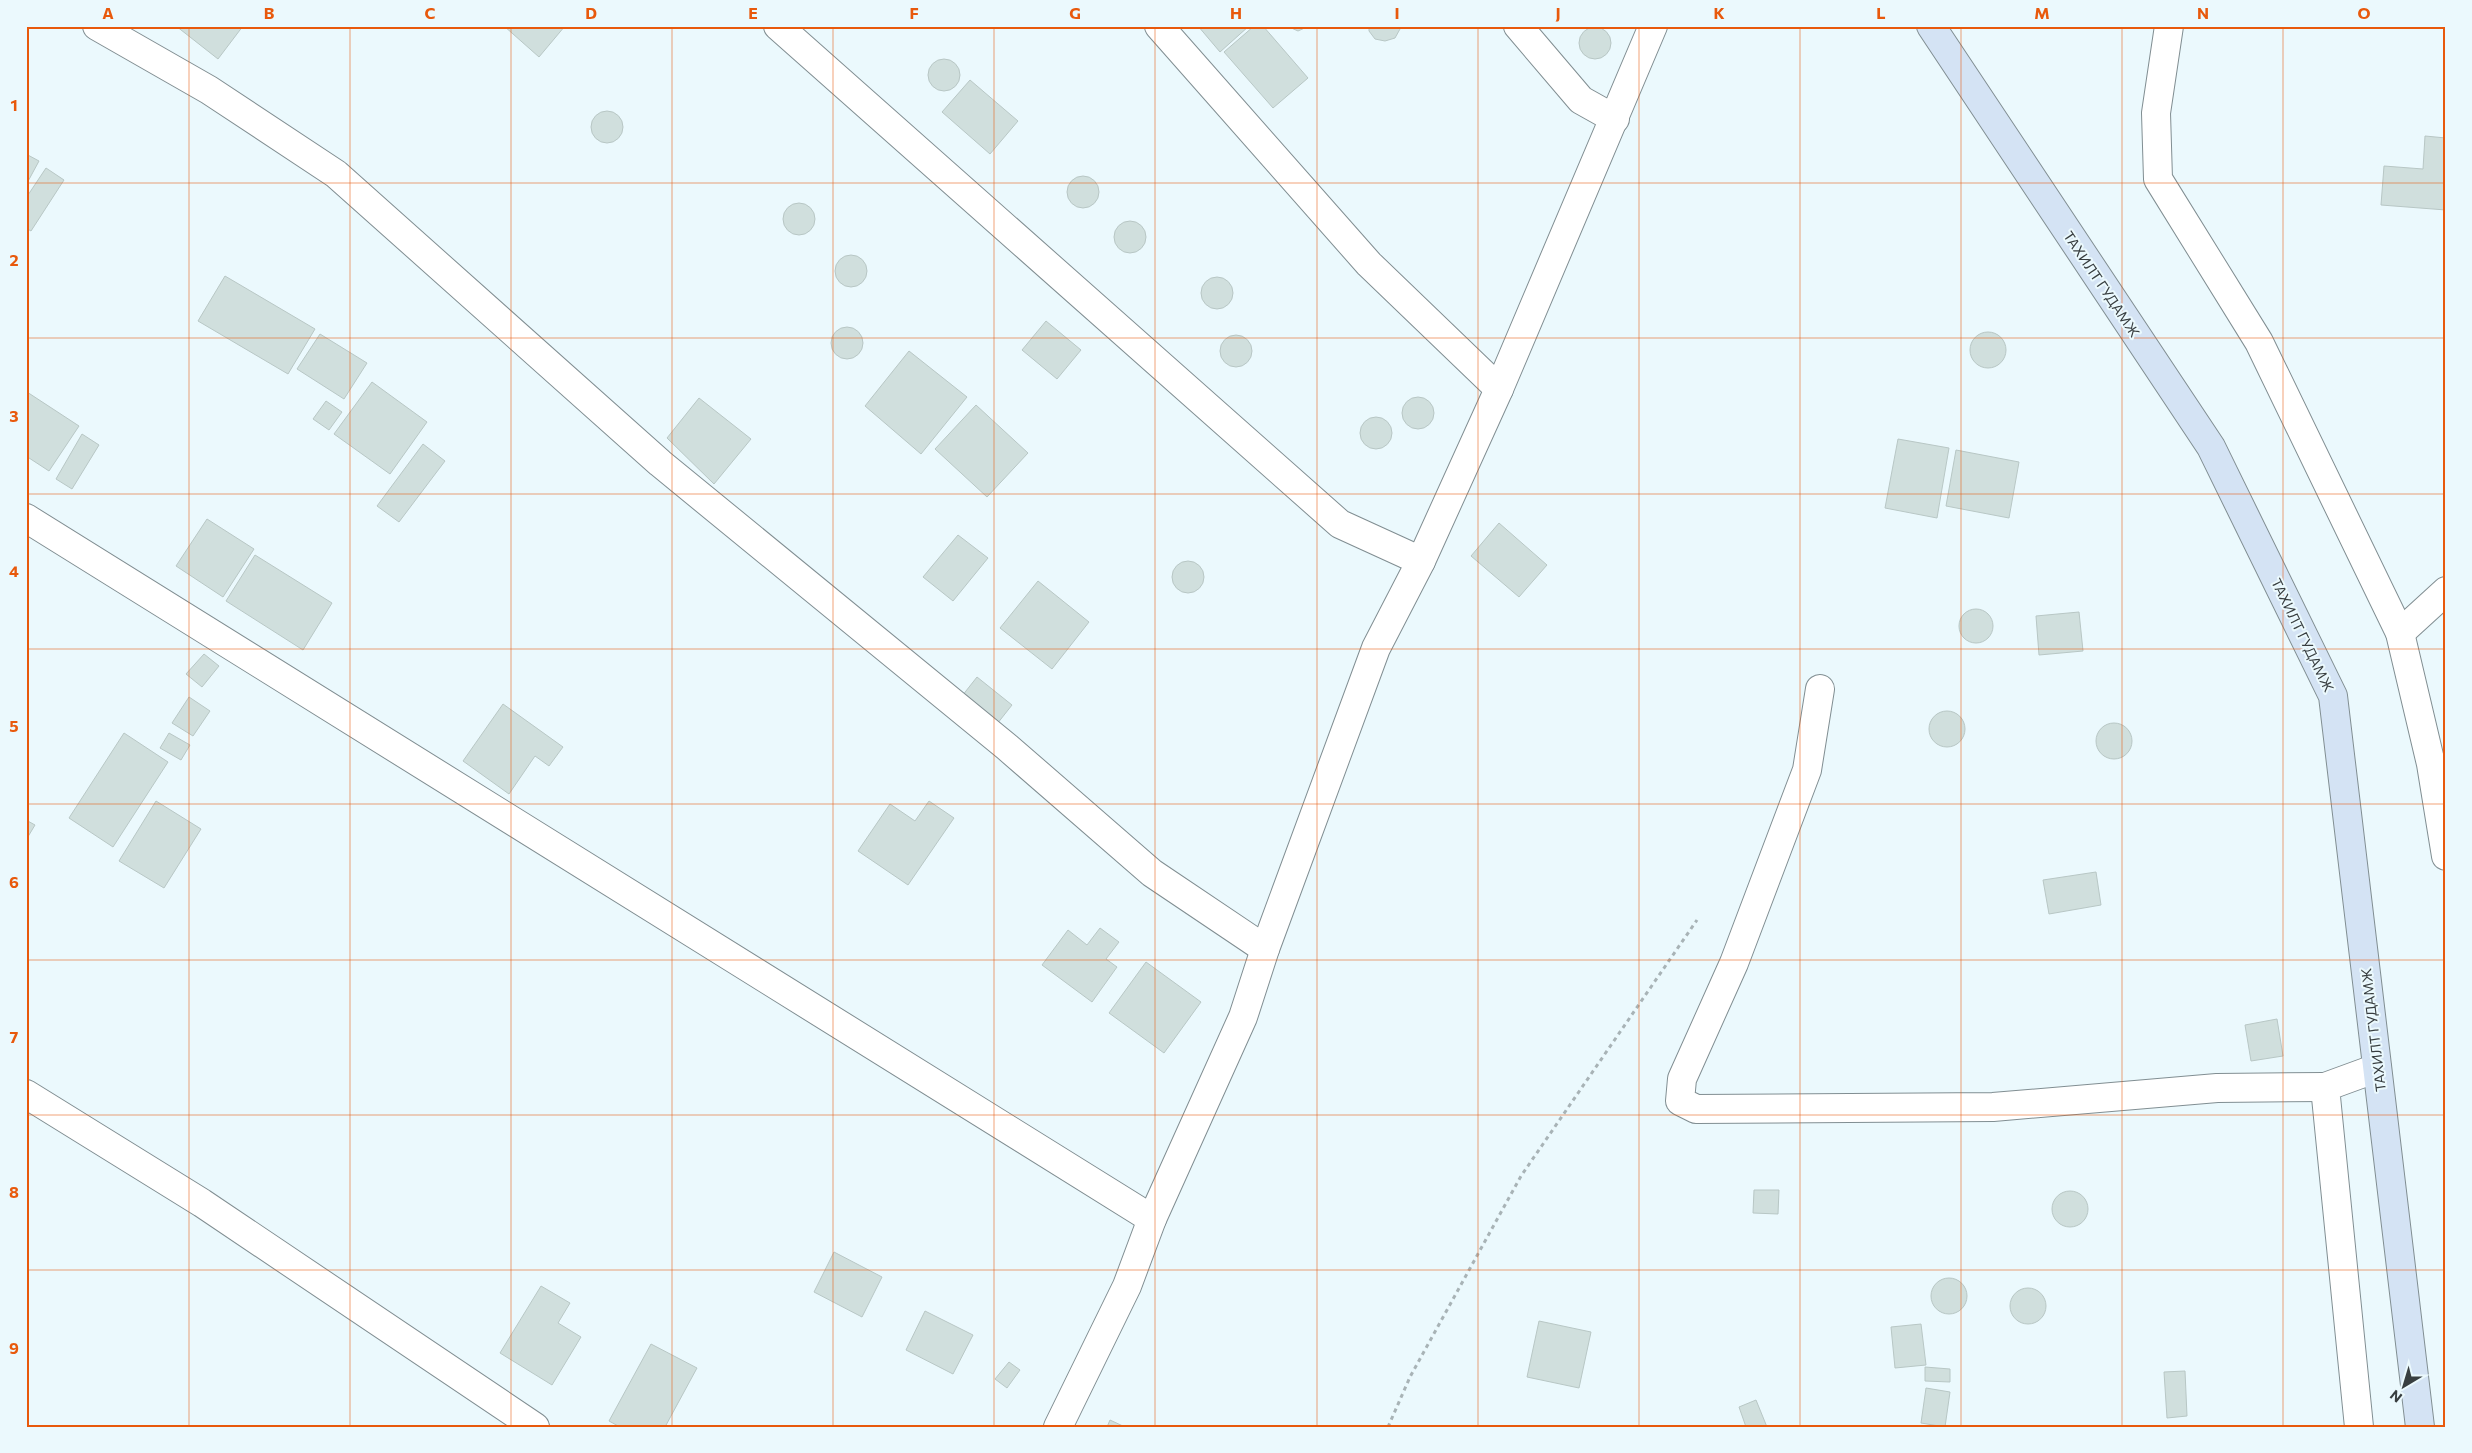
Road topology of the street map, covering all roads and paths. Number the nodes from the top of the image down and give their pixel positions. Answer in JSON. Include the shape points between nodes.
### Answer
{"nodes":[{"id":1,"x":97,"y":26,"type":"edge"},
{"id":2,"x":778,"y":26,"type":"edge"},
{"id":3,"x":1159,"y":26,"type":"edge"},
{"id":4,"x":1518,"y":26,"type":"edge"},
{"id":5,"x":1653,"y":26,"type":"edge"},
{"id":6,"x":1931,"y":26,"type":"edge"},
{"id":7,"x":2169,"y":26,"type":"edge"},
{"id":8,"x":1615,"y":119,"type":"junction"},
{"id":9,"x":1499,"y":390,"type":"junction"},
{"id":10,"x":26,"y":518,"type":"edge"},
{"id":11,"x":1421,"y":561,"type":"junction"},
{"id":12,"x":2446,"y":591,"type":"edge"},
{"id":13,"x":2400,"y":633,"type":"junction"},
{"id":14,"x":1820,"y":688,"type":"dead end"},
{"id":15,"x":2446,"y":856,"type":"edge"},
{"id":16,"x":1697,"y":920,"type":"dead end"},
{"id":17,"x":1265,"y":949,"type":"junction"},
{"id":18,"x":2377,"y":1068,"type":"junction"},
{"id":19,"x":2325,"y":1088,"type":"junction"},
{"id":20,"x":26,"y":1094,"type":"edge"},
{"id":21,"x":1152,"y":1219,"type":"junction"},
{"id":22,"x":535,"y":1427,"type":"edge"},
{"id":23,"x":1058,"y":1427,"type":"edge"},
{"id":24,"x":1388,"y":1427,"type":"edge"},
{"id":25,"x":2359,"y":1427,"type":"edge"},
{"id":26,"x":2420,"y":1427,"type":"edge"}],
"edges":[{"from":1,"to":17,"type":"street","via":[[209,90],[336,174],[660,463],[1007,747],[1152,873]]},
{"from":2,"to":11,"type":"street","via":[[1340,524]]},
{"from":3,"to":9,"type":"street","via":[[1368,264]]},
{"from":4,"to":8,"type":"street","via":[[1581,100]]},
{"from":5,"to":8,"type":"street"},
{"from":6,"to":18,"type":"main road","name":"ТАХИЛТ ГУДАМЖ","via":[[2211,447],[2333,696]]},
{"from":7,"to":13,"type":"street","via":[[2156,113],[2158,179],[2259,342]]},
{"from":8,"to":9,"type":"street"},
{"from":9,"to":11,"type":"street"},
{"from":10,"to":21,"type":"street"},
{"from":11,"to":17,"type":"street","via":[[1376,648]]},
{"from":12,"to":13,"type":"street"},
{"from":13,"to":15,"type":"street","via":[[2431,764]]},
{"from":14,"to":19,"type":"street","via":[[1807,770],[1734,963],[1682,1079],[1680,1101],[1696,1109],[1993,1107],[2217,1088]]},
{"from":16,"to":24,"type":"path","via":[[1521,1176],[1410,1377]]},
{"from":17,"to":21,"type":"street","via":[[1243,1017]]},
{"from":18,"to":19,"type":"street"},
{"from":18,"to":26,"type":"main road","name":"ТАХИЛТ ГУДАМЖ"},
{"from":19,"to":25,"type":"street"},
{"from":20,"to":22,"type":"street","via":[[202,1204]]},
{"from":21,"to":23,"type":"street","via":[[1127,1286]]}]}
